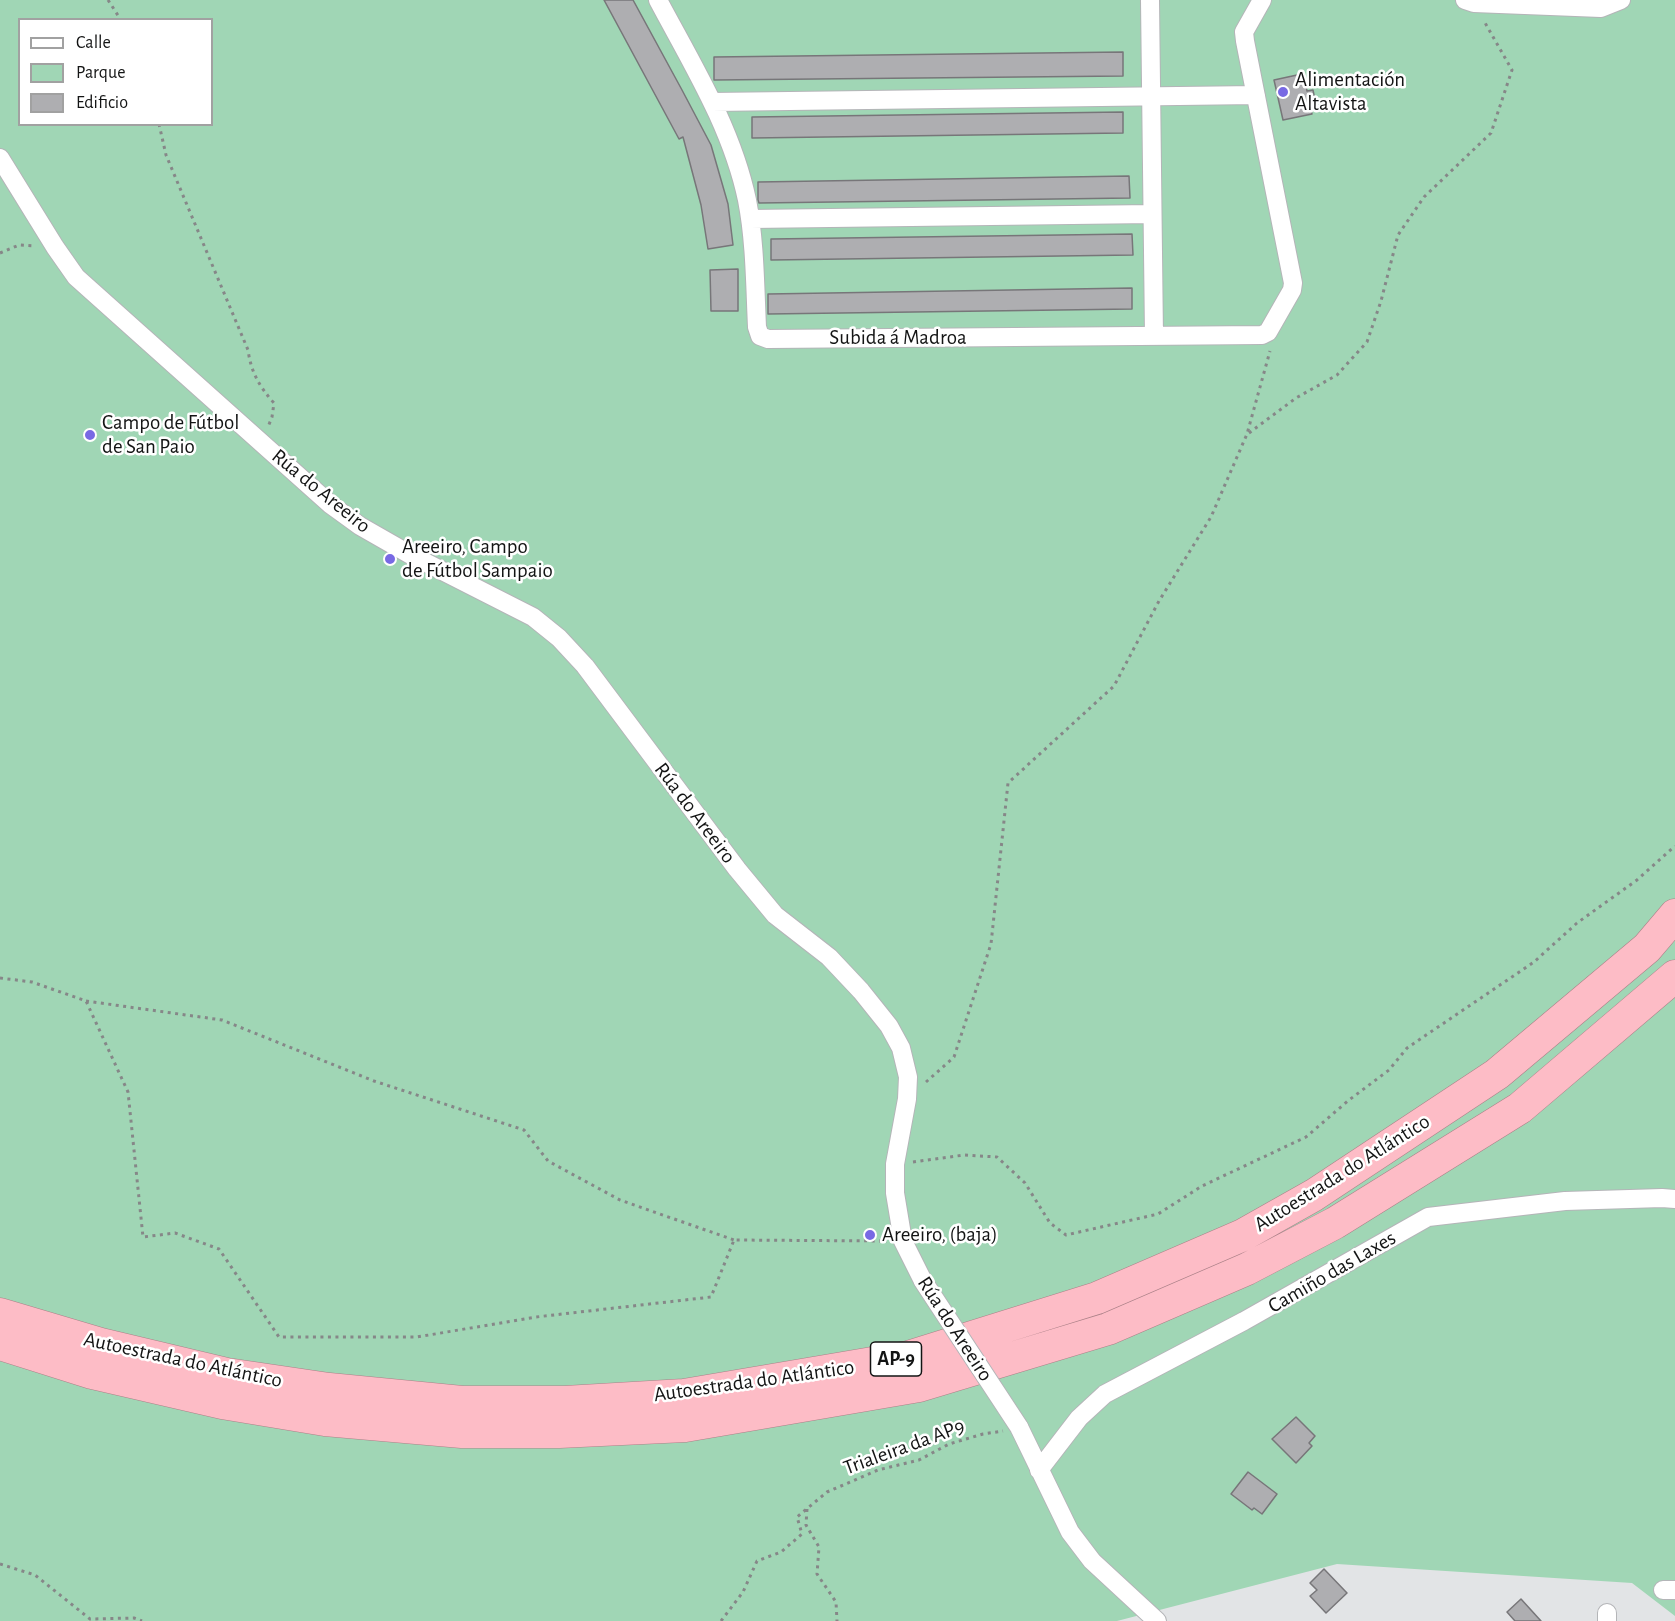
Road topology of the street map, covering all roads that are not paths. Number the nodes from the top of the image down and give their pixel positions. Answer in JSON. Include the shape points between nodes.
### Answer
{"nodes":[{"id":1,"x":658,"y":0,"type":"edge"},
{"id":2,"x":1150,"y":0,"type":"edge"},
{"id":3,"x":1262,"y":0,"type":"edge"},
{"id":4,"x":1621,"y":0,"type":"edge"},
{"id":5,"x":1470,"y":2,"type":"edge"},
{"id":6,"x":1151,"y":95,"type":"junction"},
{"id":7,"x":1256,"y":95,"type":"junction"},
{"id":8,"x":712,"y":102,"type":"junction"},
{"id":9,"x":0,"y":158,"type":"edge"},
{"id":10,"x":1152,"y":214,"type":"junction"},
{"id":11,"x":750,"y":219,"type":"junction"},
{"id":12,"x":1154,"y":336,"type":"junction"},
{"id":13,"x":1675,"y":915,"type":"edge"},
{"id":14,"x":1675,"y":976,"type":"edge"},
{"id":15,"x":1675,"y":1199,"type":"edge"},
{"id":16,"x":0,"y":1314,"type":"edge"},
{"id":17,"x":0,"y":1344,"type":"edge"},
{"id":18,"x":1039,"y":1470,"type":"junction"},
{"id":19,"x":1157,"y":1621,"type":"edge"}],
"edges":[{"from":1,"to":8,"type":"street","name":"Subida á Madroa"},
{"from":2,"to":6,"type":"street"},
{"from":3,"to":7,"type":"street","name":"Subida á Madroa","via":[[1244,32]]},
{"from":4,"to":5,"type":"street","via":[[1601,8]]},
{"from":6,"to":7,"type":"street"},
{"from":6,"to":8,"type":"street"},
{"from":6,"to":10,"type":"street"},
{"from":7,"to":12,"type":"street","name":"Subida á Madroa","via":[[1292,290],[1268,332],[1262,335]]},
{"from":8,"to":11,"type":"street","name":"Subida á Madroa","via":[[734,154]]},
{"from":9,"to":18,"type":"street","name":"Rúa do Areeiro","bridge":true,"via":[[76,277],[331,505],[409,554],[533,617],[559,638],[585,666],[775,915],[829,957],[889,1026],[901,1048],[908,1077],[895,1193],[903,1241],[923,1281],[1019,1428]]},
{"from":10,"to":11,"type":"street"},
{"from":10,"to":12,"type":"street"},
{"from":11,"to":12,"type":"street","name":"Subida á Madroa","via":[[757,327],[760,336],[768,339]]},
{"from":13,"to":16,"type":"highway","name":"Autoestrada do Atlántico","number":"AP-9","via":[[1647,948],[1497,1074],[1314,1195],[1244,1235],[1097,1298],[908,1357],[684,1395],[565,1402],[462,1402],[227,1374],[101,1344]]},
{"from":14,"to":17,"type":"highway","name":"Autoestrada do Atlántico","number":"AP-9","via":[[1520,1108],[1335,1223],[1247,1269],[1108,1329],[919,1386],[685,1426],[462,1432],[324,1420],[222,1403],[92,1373]]},
{"from":15,"to":18,"type":"street","name":"Camiño das Laxes","via":[[1565,1202],[1428,1217],[1106,1394],[1079,1418]]},
{"from":18,"to":19,"type":"street","name":"Rúa do Areeiro","via":[[1070,1532],[1092,1561]]}]}
